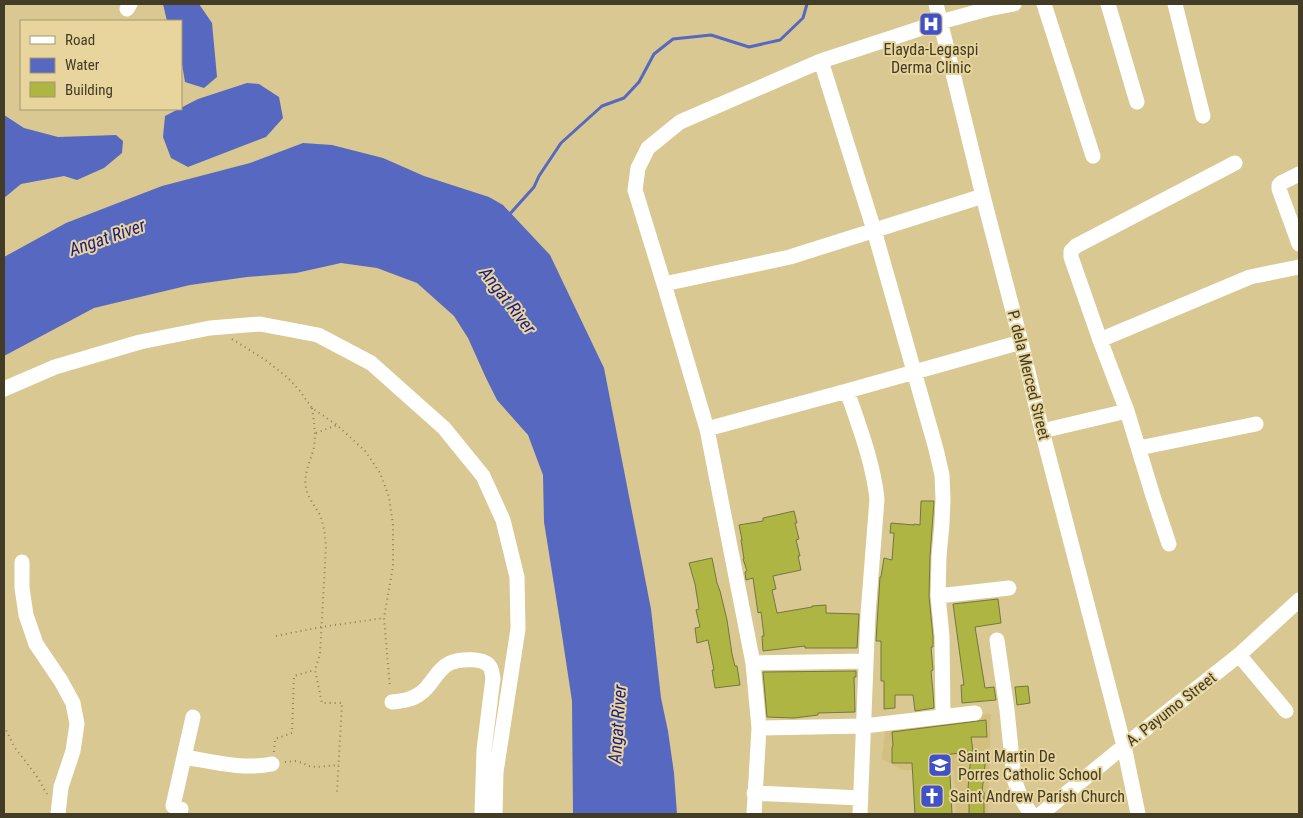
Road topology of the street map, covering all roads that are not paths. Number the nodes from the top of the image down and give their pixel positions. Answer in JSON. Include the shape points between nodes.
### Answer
{"nodes":[{"id":1,"x":936,"y":4,"type":"edge"},
{"id":2,"x":1014,"y":4,"type":"edge"},
{"id":3,"x":1044,"y":4,"type":"edge"},
{"id":4,"x":1108,"y":4,"type":"edge"},
{"id":5,"x":1175,"y":4,"type":"edge"},
{"id":6,"x":940,"y":22,"type":"junction"},
{"id":7,"x":821,"y":61,"type":"junction"},
{"id":8,"x":1137,"y":102,"type":"dead end"},
{"id":9,"x":1203,"y":116,"type":"dead end"},
{"id":10,"x":1093,"y":156,"type":"dead end"},
{"id":11,"x":1235,"y":162,"type":"dead end"},
{"id":12,"x":1299,"y":174,"type":"edge"},
{"id":13,"x":983,"y":196,"type":"junction"},
{"id":14,"x":874,"y":230,"type":"junction"},
{"id":15,"x":1299,"y":244,"type":"edge"},
{"id":16,"x":1299,"y":268,"type":"edge"},
{"id":17,"x":664,"y":284,"type":"junction"},
{"id":18,"x":1100,"y":340,"type":"junction"},
{"id":19,"x":1021,"y":342,"type":"junction"},
{"id":20,"x":914,"y":372,"type":"junction"},
{"id":21,"x":4,"y":389,"type":"edge"},
{"id":22,"x":847,"y":391,"type":"junction"},
{"id":23,"x":1127,"y":411,"type":"junction"},
{"id":24,"x":1256,"y":424,"type":"dead end"},
{"id":25,"x":707,"y":429,"type":"junction"},
{"id":26,"x":1042,"y":431,"type":"junction"},
{"id":27,"x":1139,"y":448,"type":"junction"},
{"id":28,"x":1169,"y":544,"type":"dead end"},
{"id":29,"x":22,"y":562,"type":"dead end"},
{"id":30,"x":1009,"y":588,"type":"dead end"},
{"id":31,"x":938,"y":596,"type":"junction"},
{"id":32,"x":1299,"y":600,"type":"edge"},
{"id":33,"x":997,"y":640,"type":"dead end"},
{"id":34,"x":1239,"y":655,"type":"junction"},
{"id":35,"x":866,"y":661,"type":"junction"},
{"id":36,"x":753,"y":663,"type":"junction"},
{"id":37,"x":392,"y":702,"type":"road end"},
{"id":38,"x":1286,"y":711,"type":"dead end"},
{"id":39,"x":975,"y":713,"type":"dead end"},
{"id":40,"x":193,"y":716,"type":"dead end"},
{"id":41,"x":943,"y":716,"type":"junction"},
{"id":42,"x":864,"y":726,"type":"junction"},
{"id":43,"x":759,"y":728,"type":"junction"},
{"id":44,"x":1124,"y":746,"type":"junction"},
{"id":45,"x":184,"y":757,"type":"junction"},
{"id":46,"x":272,"y":764,"type":"road end"},
{"id":47,"x":754,"y":793,"type":"junction"},
{"id":48,"x":860,"y":798,"type":"junction"},
{"id":49,"x":58,"y":814,"type":"edge"},
{"id":50,"x":180,"y":814,"type":"edge"},
{"id":51,"x":482,"y":814,"type":"edge"},
{"id":52,"x":495,"y":814,"type":"edge"},
{"id":53,"x":754,"y":814,"type":"edge"},
{"id":54,"x":860,"y":814,"type":"edge"},
{"id":55,"x":1031,"y":814,"type":"edge"},
{"id":56,"x":1041,"y":814,"type":"edge"},
{"id":57,"x":1138,"y":814,"type":"edge"}],
"edges":[{"from":1,"to":6,"type":"street","name":"P. dela Merced Street"},
{"from":2,"to":6,"type":"street"},
{"from":3,"to":10,"type":"street"},
{"from":4,"to":8,"type":"street"},
{"from":5,"to":9,"type":"street"},
{"from":6,"to":7,"type":"street"},
{"from":6,"to":13,"type":"street","name":"P. dela Merced Street"},
{"from":7,"to":14,"type":"street"},
{"from":7,"to":17,"type":"street","via":[[680,122],[648,148],[638,168],[635,190]]},
{"from":11,"to":18,"type":"street","via":[[1071,251]]},
{"from":12,"to":15,"type":"street","via":[[1281,183],[1279,189]]},
{"from":13,"to":14,"type":"street"},
{"from":13,"to":19,"type":"street","name":"P. dela Merced Street"},
{"from":14,"to":17,"type":"street","via":[[790,257]]},
{"from":14,"to":20,"type":"street"},
{"from":16,"to":18,"type":"street","via":[[1250,277]]},
{"from":17,"to":25,"type":"street"},
{"from":18,"to":23,"type":"street"},
{"from":19,"to":20,"type":"street"},
{"from":19,"to":26,"type":"street","name":"P. dela Merced Street"},
{"from":20,"to":22,"type":"street"},
{"from":20,"to":31,"type":"street","via":[[942,475]]},
{"from":21,"to":52,"type":"street","via":[[55,367],[140,342],[210,328],[260,324],[318,335],[371,363],[444,428],[483,476],[502,520],[517,577],[518,629],[496,772]]},
{"from":22,"to":25,"type":"street"},
{"from":22,"to":35,"type":"street","via":[[872,467],[877,499]]},
{"from":23,"to":26,"type":"street"},
{"from":23,"to":27,"type":"street"},
{"from":24,"to":27,"type":"street"},
{"from":25,"to":36,"type":"street"},
{"from":26,"to":44,"type":"street","name":"P. dela Merced Street"},
{"from":27,"to":28,"type":"street"},
{"from":29,"to":49,"type":"street","via":[[26,615],[36,644],[73,703],[77,724],[73,751],[61,787]]},
{"from":30,"to":31,"type":"street"},
{"from":31,"to":41,"type":"street"},
{"from":32,"to":34,"type":"street","name":"A. Payumo Street"},
{"from":33,"to":55,"type":"street","via":[[1014,779]]},
{"from":34,"to":38,"type":"street"},
{"from":34,"to":44,"type":"street","name":"A. Payumo Street"},
{"from":35,"to":36,"type":"street"},
{"from":35,"to":42,"type":"street"},
{"from":36,"to":43,"type":"street"},
{"from":37,"to":51,"type":"street","via":[[420,694],[450,663],[483,660],[490,666],[493,678],[484,750]]},
{"from":39,"to":41,"type":"street"},
{"from":40,"to":45,"type":"street"},
{"from":41,"to":42,"type":"street"},
{"from":42,"to":43,"type":"street"},
{"from":42,"to":48,"type":"street"},
{"from":43,"to":47,"type":"street"},
{"from":44,"to":56,"type":"street","name":"A. Payumo Street"},
{"from":44,"to":57,"type":"street","name":"P. dela Merced Street"},
{"from":45,"to":46,"type":"street","via":[[242,767]]},
{"from":45,"to":50,"type":"street","via":[[173,806],[181,809]]},
{"from":47,"to":48,"type":"street"},
{"from":47,"to":53,"type":"street"},
{"from":48,"to":54,"type":"street"}]}
